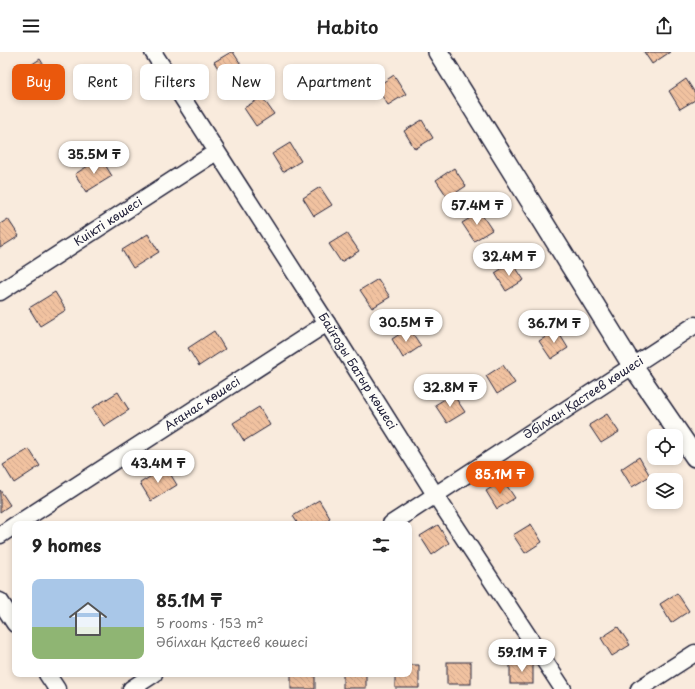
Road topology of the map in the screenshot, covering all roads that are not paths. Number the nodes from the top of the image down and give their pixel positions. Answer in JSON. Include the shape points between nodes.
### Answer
{"nodes":[{"id":1,"x":153,"y":52,"type":"edge"},
{"id":2,"x":438,"y":52,"type":"edge"},
{"id":3,"x":216,"y":152,"type":"junction"},
{"id":4,"x":0,"y":292,"type":"edge"},
{"id":5,"x":327,"y":323,"type":"junction"},
{"id":6,"x":695,"y":325,"type":"edge"},
{"id":7,"x":632,"y":365,"type":"junction"},
{"id":8,"x":695,"y":457,"type":"edge"},
{"id":9,"x":436,"y":496,"type":"junction"},
{"id":10,"x":22,"y":521,"type":"edge"},
{"id":11,"x":396,"y":521,"type":"edge"},
{"id":12,"x":12,"y":528,"type":"edge"},
{"id":13,"x":0,"y":535,"type":"edge"},
{"id":14,"x":0,"y":601,"type":"edge"},
{"id":15,"x":12,"y":619,"type":"edge"},
{"id":16,"x":695,"y":653,"type":"edge"},
{"id":17,"x":49,"y":677,"type":"edge"},
{"id":18,"x":149,"y":677,"type":"edge"},
{"id":19,"x":57,"y":689,"type":"edge"},
{"id":20,"x":130,"y":689,"type":"edge"},
{"id":21,"x":563,"y":689,"type":"edge"},
{"id":22,"x":639,"y":689,"type":"edge"}],
"edges":[{"from":1,"to":3,"type":"street","name":"Байғозы Батыр көшесі"},
{"from":2,"to":7,"type":"street"},
{"from":3,"to":4,"type":"street","name":"Киікті көшесі"},
{"from":3,"to":5,"type":"street","name":"Байғозы Батыр көшесі"},
{"from":5,"to":9,"type":"street","name":"Байғозы Батыр көшесі"},
{"from":5,"to":10,"type":"street","name":"Ағанас көшесі"},
{"from":6,"to":7,"type":"street","name":"Әбілхан Қастеев көшесі"},
{"from":7,"to":8,"type":"street"},
{"from":7,"to":9,"type":"street","name":"Әбілхан Қастеев көшесі"},
{"from":9,"to":11,"type":"street","name":"Әбілхан Қастеев көшесі"},
{"from":9,"to":21,"type":"street","name":"Байғозы Батыр көшесі"},
{"from":12,"to":13,"type":"street","name":"Ағанас көшесі"},
{"from":14,"to":15,"type":"street"},
{"from":16,"to":22,"type":"street"},
{"from":17,"to":19,"type":"street"},
{"from":18,"to":20,"type":"street"}]}
